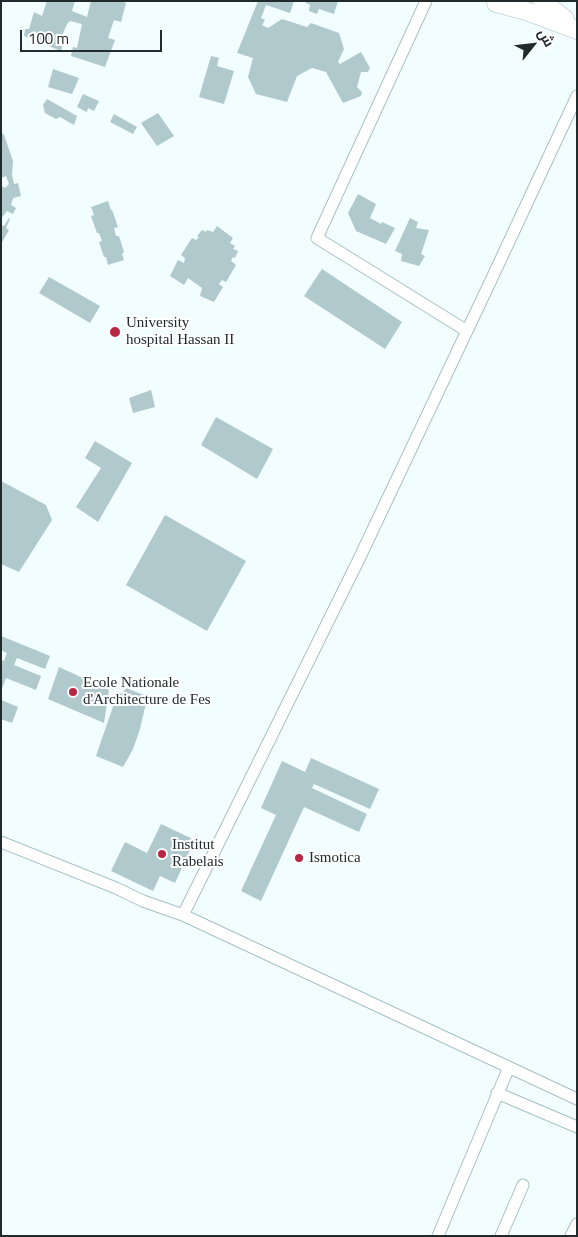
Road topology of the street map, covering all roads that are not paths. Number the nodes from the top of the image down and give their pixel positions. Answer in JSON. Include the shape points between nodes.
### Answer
{"nodes":[{"id":1,"x":435,"y":1,"type":"edge"},
{"id":2,"x":542,"y":1,"type":"edge"},
{"id":3,"x":496,"y":2,"type":"edge"},
{"id":4,"x":424,"y":5,"type":"edge"},
{"id":5,"x":577,"y":29,"type":"edge"},
{"id":6,"x":577,"y":96,"type":"edge"},
{"id":7,"x":467,"y":331,"type":"junction"},
{"id":8,"x":1,"y":842,"type":"edge"},
{"id":9,"x":183,"y":915,"type":"junction"},
{"id":10,"x":508,"y":1067,"type":"junction"},
{"id":11,"x":497,"y":1093,"type":"junction"},
{"id":12,"x":577,"y":1099,"type":"edge"},
{"id":13,"x":577,"y":1127,"type":"edge"},
{"id":14,"x":523,"y":1184,"type":"dead end"},
{"id":15,"x":577,"y":1224,"type":"edge"},
{"id":16,"x":438,"y":1236,"type":"edge"},
{"id":17,"x":501,"y":1236,"type":"edge"},
{"id":18,"x":571,"y":1236,"type":"edge"}],
"edges":[{"from":1,"to":4,"type":"street"},
{"from":2,"to":5,"type":"main road"},
{"from":3,"to":5,"type":"main road"},
{"from":4,"to":7,"type":"street","via":[[317,238]]},
{"from":6,"to":7,"type":"street"},
{"from":7,"to":9,"type":"street","via":[[359,559]]},
{"from":8,"to":9,"type":"street"},
{"from":9,"to":10,"type":"street"},
{"from":10,"to":11,"type":"street"},
{"from":10,"to":12,"type":"street"},
{"from":11,"to":13,"type":"street"},
{"from":11,"to":16,"type":"street"},
{"from":14,"to":17,"type":"street"},
{"from":15,"to":18,"type":"street"}]}
